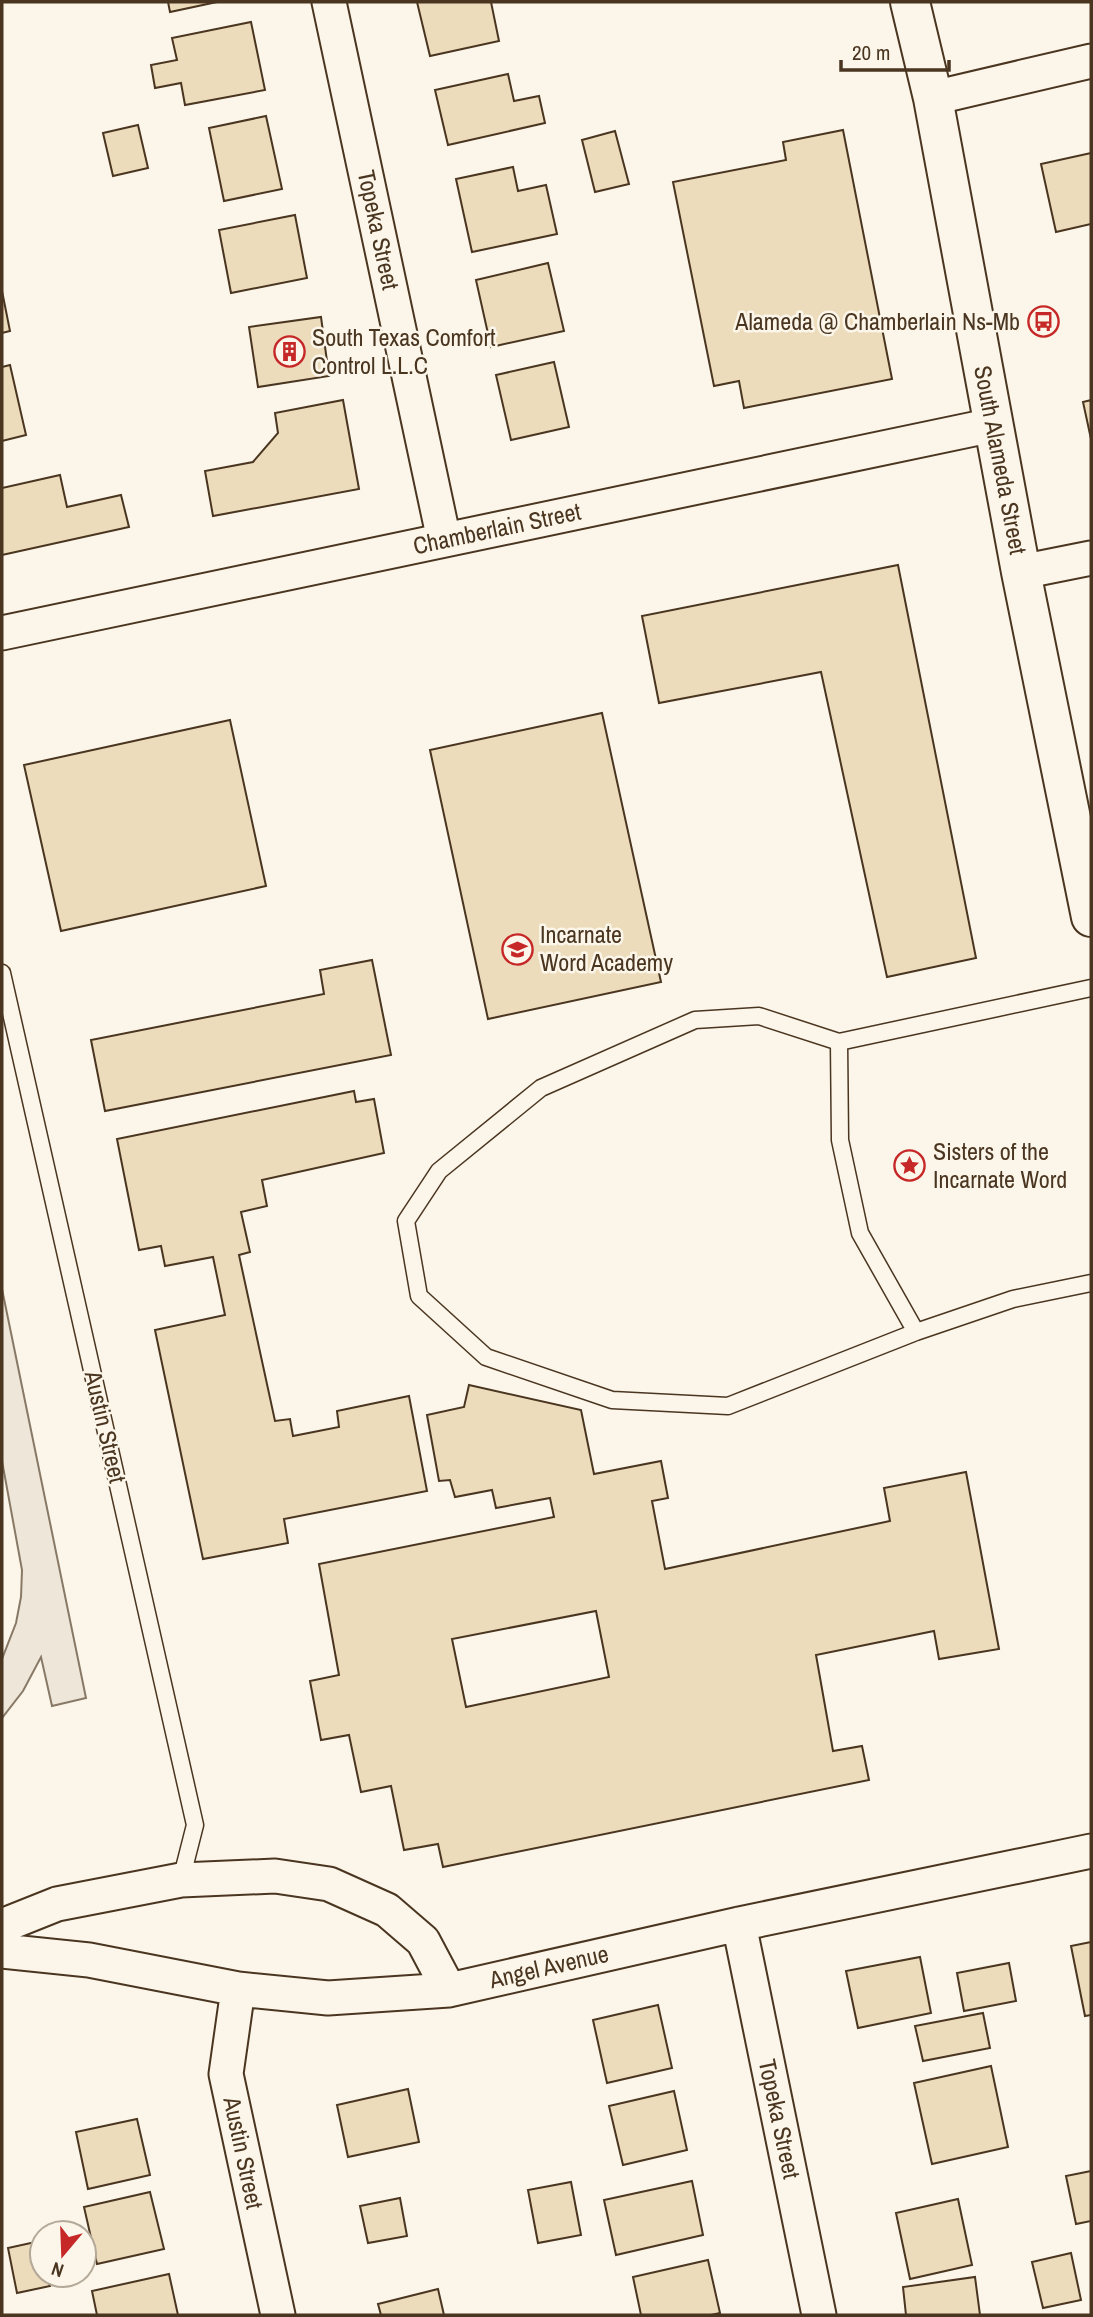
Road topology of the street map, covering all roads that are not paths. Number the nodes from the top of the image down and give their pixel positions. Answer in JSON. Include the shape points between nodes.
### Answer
{"nodes":[{"id":1,"x":329,"y":2,"type":"edge"},
{"id":2,"x":910,"y":2,"type":"edge"},
{"id":3,"x":1091,"y":61,"type":"edge"},
{"id":4,"x":933,"y":98,"type":"junction"},
{"id":5,"x":993,"y":425,"type":"junction"},
{"id":6,"x":444,"y":540,"type":"junction"},
{"id":7,"x":1091,"y":558,"type":"edge"},
{"id":8,"x":1021,"y":572,"type":"junction"},
{"id":9,"x":2,"y":633,"type":"edge"},
{"id":10,"x":1091,"y":917,"type":"edge"},
{"id":11,"x":2,"y":973,"type":"edge"},
{"id":12,"x":1091,"y":988,"type":"edge"},
{"id":13,"x":839,"y":1042,"type":"junction"},
{"id":14,"x":1091,"y":1283,"type":"edge"},
{"id":15,"x":916,"y":1332,"type":"junction"},
{"id":16,"x":1091,"y":1851,"type":"edge"},
{"id":17,"x":181,"y":1881,"type":"junction"},
{"id":18,"x":739,"y":1924,"type":"junction"},
{"id":19,"x":2,"y":1926,"type":"edge"},
{"id":20,"x":2,"y":1951,"type":"edge"},
{"id":21,"x":238,"y":1989,"type":"junction"},
{"id":22,"x":449,"y":1990,"type":"junction"},
{"id":23,"x":278,"y":2315,"type":"edge"},
{"id":24,"x":819,"y":2315,"type":"edge"}],
"edges":[{"from":1,"to":6,"type":"street","name":"Topeka Street"},
{"from":2,"to":4,"type":"main road","name":"South Alameda Street"},
{"from":3,"to":4,"type":"street"},
{"from":4,"to":5,"type":"main road","name":"South Alameda Street"},
{"from":5,"to":6,"type":"street","name":"Chamberlain Street"},
{"from":5,"to":8,"type":"main road","name":"South Alameda Street"},
{"from":6,"to":9,"type":"street","name":"Chamberlain Street"},
{"from":7,"to":8,"type":"street"},
{"from":8,"to":10,"type":"main road","name":"South Alameda Street"},
{"from":11,"to":17,"type":"lane","name":"Austin Street","via":[[195,1825]]},
{"from":12,"to":13,"type":"lane"},
{"from":13,"to":15,"type":"lane","via":[[840,1140],[860,1233]]},
{"from":13,"to":15,"type":"lane","via":[[759,1016],[695,1020],[541,1088],[439,1171],[406,1221],[419,1296],[486,1357],[612,1400],[728,1406]]},
{"from":14,"to":15,"type":"lane","via":[[1013,1299]]},
{"from":16,"to":18,"type":"street","name":"Angel Avenue"},
{"from":17,"to":19,"type":"street","via":[[57,1904]]},
{"from":17,"to":22,"type":"street","via":[[275,1876],[329,1884],[387,1910],[423,1941]]},
{"from":18,"to":22,"type":"street","name":"Angel Avenue"},
{"from":18,"to":24,"type":"street","name":"Topeka Street"},
{"from":20,"to":21,"type":"street","name":"Angel Avenue","via":[[89,1960]]},
{"from":21,"to":22,"type":"street","name":"Angel Avenue","via":[[328,1998]]},
{"from":21,"to":23,"type":"street","name":"Austin Street","via":[[226,2074]]}]}
